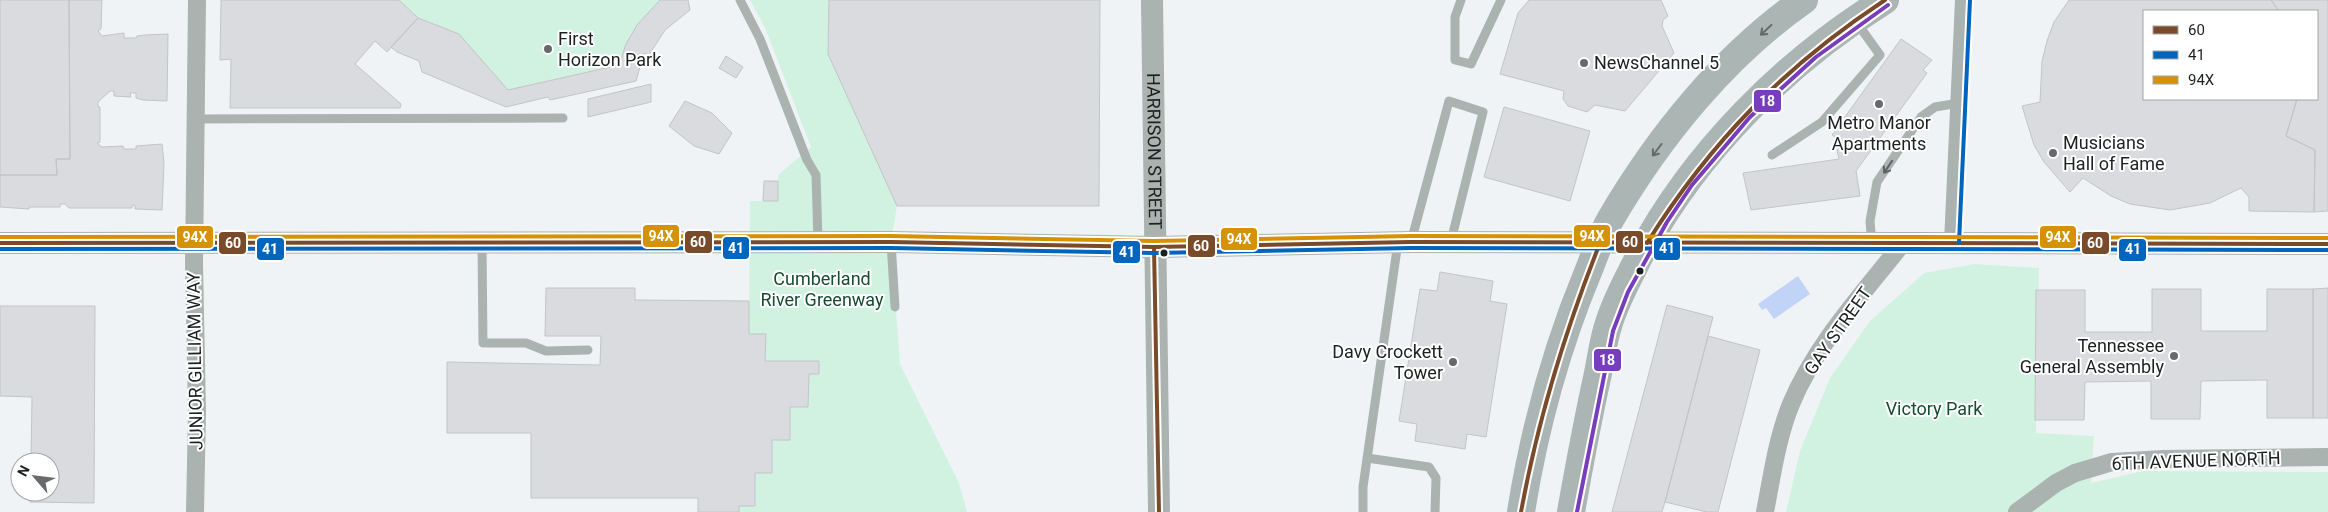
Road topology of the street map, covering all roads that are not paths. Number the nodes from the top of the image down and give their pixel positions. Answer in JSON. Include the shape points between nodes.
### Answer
{"nodes":[{"id":1,"x":197,"y":0,"type":"edge"},
{"id":2,"x":740,"y":0,"type":"edge"},
{"id":3,"x":1152,"y":0,"type":"edge"},
{"id":4,"x":1461,"y":0,"type":"edge"},
{"id":5,"x":1501,"y":0,"type":"edge"},
{"id":6,"x":1804,"y":0,"type":"edge"},
{"id":7,"x":1885,"y":0,"type":"edge"},
{"id":8,"x":1964,"y":0,"type":"edge"},
{"id":9,"x":1855,"y":19,"type":"junction"},
{"id":10,"x":1959,"y":103,"type":"junction"},
{"id":11,"x":564,"y":118,"type":"dead end"},
{"id":12,"x":196,"y":119,"type":"junction"},
{"id":13,"x":1772,"y":155,"type":"dead end"},
{"id":14,"x":482,"y":242,"type":"junction"},
{"id":15,"x":818,"y":242,"type":"junction"},
{"id":16,"x":891,"y":242,"type":"junction"},
{"id":17,"x":1405,"y":242,"type":"junction"},
{"id":18,"x":1450,"y":242,"type":"junction"},
{"id":19,"x":1647,"y":242,"type":"junction"},
{"id":20,"x":0,"y":243,"type":"edge"},
{"id":21,"x":195,"y":243,"type":"junction"},
{"id":22,"x":1600,"y":243,"type":"junction"},
{"id":23,"x":1954,"y":243,"type":"junction"},
{"id":24,"x":1872,"y":244,"type":"junction"},
{"id":25,"x":1902,"y":244,"type":"junction"},
{"id":26,"x":2328,"y":244,"type":"edge"},
{"id":27,"x":1154,"y":247,"type":"junction"},
{"id":28,"x":895,"y":307,"type":"dead end"},
{"id":29,"x":588,"y":350,"type":"dead end"},
{"id":30,"x":2328,"y":457,"type":"edge"},
{"id":31,"x":1367,"y":458,"type":"junction"},
{"id":32,"x":195,"y":512,"type":"edge"},
{"id":33,"x":1159,"y":512,"type":"edge"},
{"id":34,"x":1363,"y":512,"type":"edge"},
{"id":35,"x":1435,"y":512,"type":"edge"},
{"id":36,"x":1521,"y":512,"type":"edge"},
{"id":37,"x":1571,"y":512,"type":"edge"},
{"id":38,"x":1765,"y":512,"type":"edge"},
{"id":39,"x":2017,"y":512,"type":"edge"}],
"edges":[{"from":1,"to":12,"type":"street","name":"JUNIOR GILLIAM WAY"},
{"from":2,"to":15,"type":"lane","via":[[816,175]]},
{"from":3,"to":27,"type":"street","name":"HARRISON STREET"},
{"from":4,"to":5,"type":"lane","via":[[1455,17],[1455,60],[1471,64]]},
{"from":6,"to":22,"type":"main road","one_way":true,"via":[[1778,18],[1714,78],[1656,151],[1610,221]]},
{"from":7,"to":9,"type":"main road"},
{"from":8,"to":10,"type":"street"},
{"from":9,"to":13,"type":"lane","via":[[1880,55],[1822,122]]},
{"from":9,"to":19,"type":"main road","via":[[1786,74],[1722,138],[1678,192]]},
{"from":10,"to":23,"type":"street"},
{"from":10,"to":24,"type":"lane","one_way":true,"via":[[1935,107],[1921,118],[1877,182],[1870,222]]},
{"from":11,"to":12,"type":"lane"},
{"from":12,"to":21,"type":"street","name":"JUNIOR GILLIAM WAY"},
{"from":14,"to":15,"type":"street"},
{"from":14,"to":21,"type":"street"},
{"from":14,"to":29,"type":"lane","via":[[482,343],[526,343],[546,350]]},
{"from":15,"to":16,"type":"street"},
{"from":16,"to":27,"type":"street"},
{"from":16,"to":28,"type":"lane"},
{"from":17,"to":18,"type":"street"},
{"from":17,"to":18,"type":"lane","via":[[1449,101],[1484,112]]},
{"from":17,"to":27,"type":"street"},
{"from":17,"to":31,"type":"lane"},
{"from":18,"to":22,"type":"street"},
{"from":19,"to":22,"type":"street"},
{"from":19,"to":24,"type":"street"},
{"from":19,"to":37,"type":"main road","via":[[1609,323]]},
{"from":20,"to":21,"type":"street"},
{"from":21,"to":32,"type":"street","name":"JUNIOR GILLIAM WAY"},
{"from":22,"to":36,"type":"main road","via":[[1559,350],[1531,456]]},
{"from":23,"to":25,"type":"street"},
{"from":23,"to":26,"type":"street"},
{"from":24,"to":25,"type":"street"},
{"from":25,"to":38,"type":"street","name":"GAY STREET","via":[[1814,359],[1791,404]]},
{"from":27,"to":33,"type":"street","name":"HARRISON STREET"},
{"from":30,"to":39,"type":"street","name":"6TH AVENUE NORTH","via":[[2112,462],[2056,482]]},
{"from":31,"to":34,"type":"lane","via":[[1362,487]]},
{"from":31,"to":35,"type":"lane","via":[[1429,467],[1436,478]]}]}
